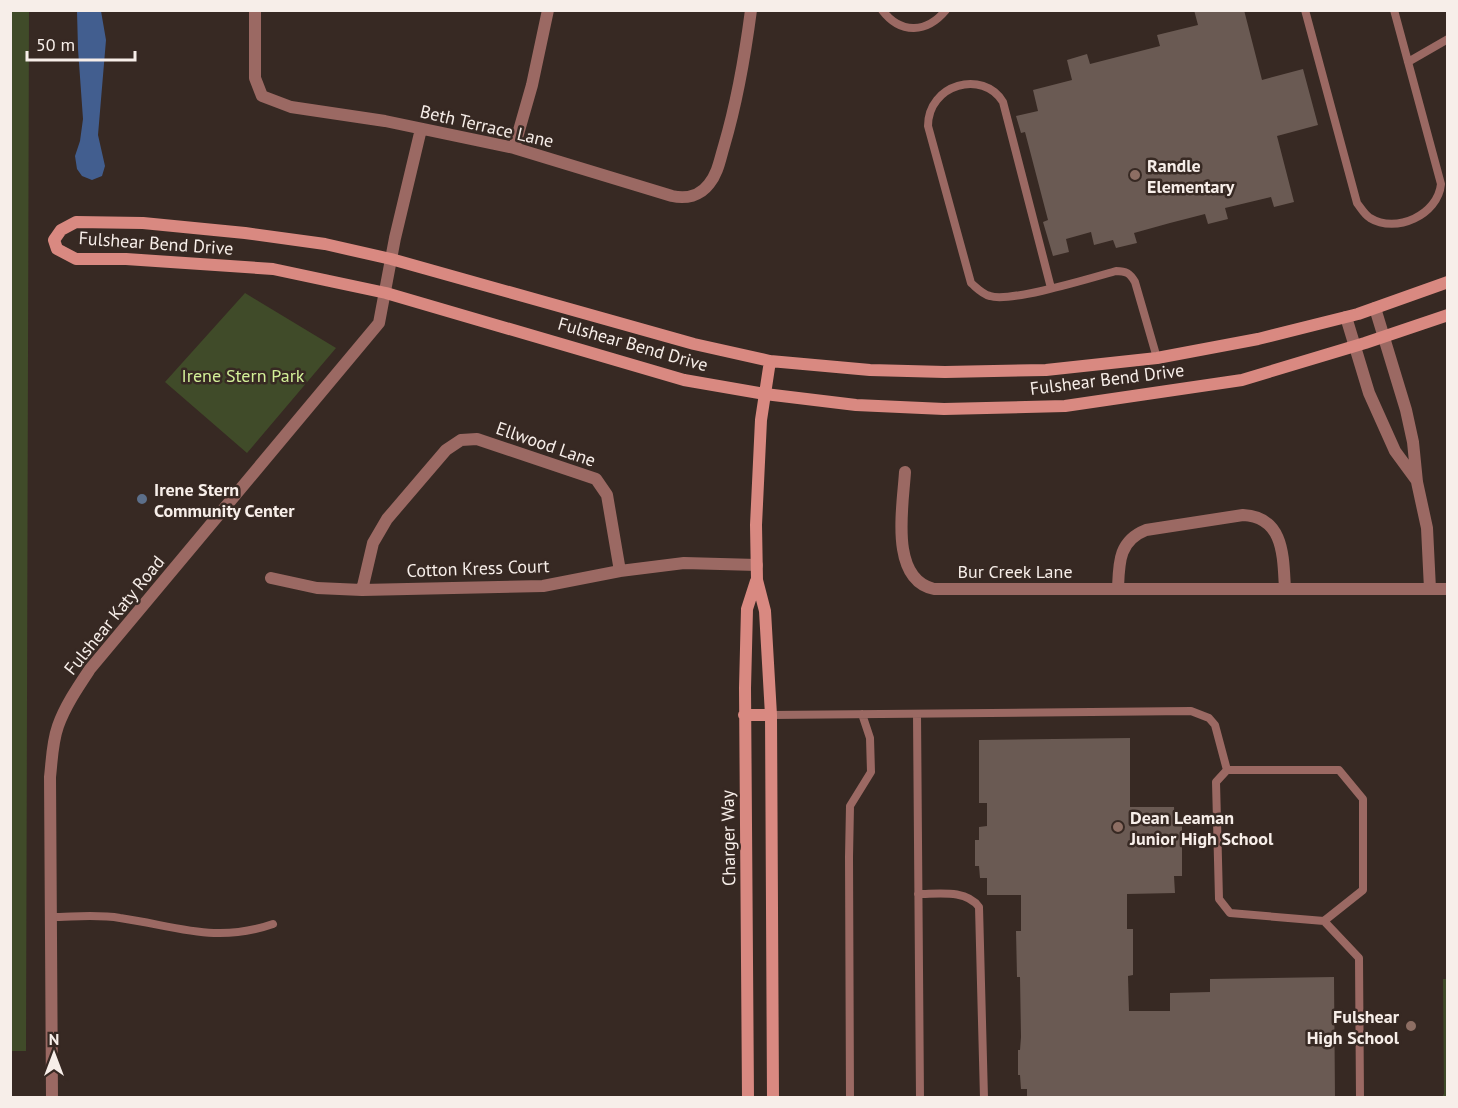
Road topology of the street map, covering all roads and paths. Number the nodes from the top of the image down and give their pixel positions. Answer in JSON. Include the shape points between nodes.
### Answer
{"nodes":[{"id":1,"x":255,"y":10,"type":"edge"},
{"id":2,"x":548,"y":10,"type":"edge"},
{"id":3,"x":751,"y":10,"type":"edge"},
{"id":4,"x":882,"y":10,"type":"edge"},
{"id":5,"x":946,"y":10,"type":"edge"},
{"id":6,"x":1305,"y":10,"type":"edge"},
{"id":7,"x":1394,"y":10,"type":"edge"},
{"id":8,"x":1448,"y":39,"type":"edge"},
{"id":9,"x":1408,"y":62,"type":"junction"},
{"id":10,"x":421,"y":129,"type":"junction"},
{"id":11,"x":514,"y":148,"type":"junction"},
{"id":12,"x":391,"y":259,"type":"junction"},
{"id":13,"x":1448,"y":282,"type":"edge"},
{"id":14,"x":1051,"y":288,"type":"junction"},
{"id":15,"x":386,"y":293,"type":"junction"},
{"id":16,"x":1375,"y":308,"type":"junction"},
{"id":17,"x":1448,"y":315,"type":"edge"},
{"id":18,"x":1346,"y":317,"type":"junction"},
{"id":19,"x":1384,"y":337,"type":"junction"},
{"id":20,"x":1355,"y":346,"type":"junction"},
{"id":21,"x":1157,"y":358,"type":"junction"},
{"id":22,"x":770,"y":361,"type":"junction"},
{"id":23,"x":765,"y":394,"type":"junction"},
{"id":24,"x":905,"y":472,"type":"dead end"},
{"id":25,"x":1418,"y":482,"type":"junction"},
{"id":26,"x":757,"y":565,"type":"junction"},
{"id":27,"x":620,"y":571,"type":"junction"},
{"id":28,"x":271,"y":578,"type":"dead end"},
{"id":29,"x":757,"y":580,"type":"junction"},
{"id":30,"x":1118,"y":589,"type":"junction"},
{"id":31,"x":1285,"y":589,"type":"junction"},
{"id":32,"x":1430,"y":589,"type":"junction"},
{"id":33,"x":1448,"y":589,"type":"edge"},
{"id":34,"x":362,"y":590,"type":"junction"},
{"id":35,"x":862,"y":714,"type":"junction"},
{"id":36,"x":917,"y":714,"type":"junction"},
{"id":37,"x":744,"y":715,"type":"junction"},
{"id":38,"x":771,"y":715,"type":"junction"},
{"id":39,"x":1227,"y":770,"type":"junction"},
{"id":40,"x":918,"y":894,"type":"junction"},
{"id":41,"x":51,"y":917,"type":"junction"},
{"id":42,"x":1324,"y":921,"type":"junction"},
{"id":43,"x":273,"y":924,"type":"dead end"},
{"id":44,"x":52,"y":1098,"type":"edge"},
{"id":45,"x":748,"y":1098,"type":"edge"},
{"id":46,"x":773,"y":1098,"type":"edge"},
{"id":47,"x":850,"y":1098,"type":"edge"},
{"id":48,"x":920,"y":1098,"type":"edge"},
{"id":49,"x":984,"y":1098,"type":"edge"},
{"id":50,"x":1360,"y":1098,"type":"edge"}],
"edges":[{"from":1,"to":10,"type":"street","name":"Beth Terrace Lane","via":[[255,78],[262,96],[291,108]]},
{"from":2,"to":11,"type":"street"},
{"from":3,"to":11,"type":"street","name":"Beth Terrace Lane","via":[[727,138],[717,172],[700,192],[690,197],[672,196]]},
{"from":4,"to":5,"type":"lane","via":[[896,24],[913,28],[930,25]]},
{"from":6,"to":9,"type":"lane","via":[[1358,203],[1369,217],[1386,223],[1427,212],[1440,192]]},
{"from":7,"to":9,"type":"lane"},
{"from":8,"to":9,"type":"lane"},
{"from":10,"to":11,"type":"street","name":"Beth Terrace Lane"},
{"from":10,"to":12,"type":"street","name":"Fulshear Katy Road"},
{"from":12,"to":15,"type":"street","name":"Fulshear Katy Road"},
{"from":12,"to":15,"type":"street","name":"Fulshear Bend Drive","via":[[325,244],[142,223],[76,222],[61,230],[54,240],[57,249],[76,259],[273,269]]},
{"from":12,"to":22,"type":"street","name":"Fulshear Bend Drive","via":[[694,344]]},
{"from":13,"to":16,"type":"street","name":"Fulshear Bend Drive"},
{"from":14,"to":14,"type":"lane","via":[[1001,298],[989,296],[971,283],[928,126],[931,107],[942,93],[980,85],[990,88],[1003,102]]},
{"from":14,"to":21,"type":"lane","via":[[1116,271],[1131,274]]},
{"from":15,"to":23,"type":"street","name":"Fulshear Bend Drive","via":[[684,380]]},
{"from":15,"to":41,"type":"street","name":"Fulshear Katy Road","via":[[379,323],[74,693],[58,726],[52,750]]},
{"from":16,"to":18,"type":"street","name":"Fulshear Bend Drive"},
{"from":16,"to":19,"type":"street"},
{"from":17,"to":19,"type":"street","name":"Fulshear Bend Drive"},
{"from":18,"to":20,"type":"street"},
{"from":18,"to":21,"type":"street","name":"Fulshear Bend Drive"},
{"from":19,"to":20,"type":"street","name":"Fulshear Bend Drive"},
{"from":19,"to":25,"type":"street","via":[[1406,410]]},
{"from":20,"to":23,"type":"street","name":"Fulshear Bend Drive","via":[[1242,380],[1065,406],[944,409],[856,405]]},
{"from":20,"to":25,"type":"street","via":[[1369,393],[1395,451]]},
{"from":21,"to":22,"type":"street","name":"Fulshear Bend Drive","via":[[1046,370],[945,372]]},
{"from":22,"to":23,"type":"street","name":"Charger Way"},
{"from":23,"to":26,"type":"street","name":"Charger Way"},
{"from":24,"to":30,"type":"street","name":"Bur Creek Lane","via":[[903,555],[906,566],[923,585],[933,589]]},
{"from":25,"to":32,"type":"street","via":[[1427,528]]},
{"from":26,"to":27,"type":"street","name":"Cotton Kress Court","via":[[684,562]]},
{"from":26,"to":29,"type":"street","name":"Charger Way"},
{"from":27,"to":34,"type":"street","name":"Cotton Kress Court","via":[[543,586]]},
{"from":27,"to":34,"type":"street","name":"Ellwood Lane","via":[[607,495],[596,479],[477,440],[461,440],[446,450],[387,519],[373,543]]},
{"from":28,"to":34,"type":"street","name":"Cotton Kress Court","via":[[317,588]]},
{"from":29,"to":37,"type":"street","name":"Charger Way","via":[[747,609]]},
{"from":29,"to":38,"type":"street","name":"Charger Way","via":[[765,611]]},
{"from":30,"to":31,"type":"street","name":"Bur Creek Lane"},
{"from":30,"to":31,"type":"street","via":[[1120,555],[1136,535],[1146,530],[1243,515],[1268,523],[1277,535]]},
{"from":31,"to":32,"type":"street","name":"Bur Creek Lane"},
{"from":32,"to":33,"type":"street","name":"Bur Creek Lane"},
{"from":35,"to":36,"type":"lane"},
{"from":35,"to":38,"type":"lane"},
{"from":35,"to":47,"type":"lane","via":[[870,738],[871,772],[850,806]]},
{"from":36,"to":39,"type":"lane","via":[[1191,711],[1209,718],[1215,725]]},
{"from":36,"to":40,"type":"lane"},
{"from":37,"to":38,"type":"street"},
{"from":37,"to":45,"type":"street","name":"Charger Way"},
{"from":38,"to":46,"type":"street","name":"Charger Way"},
{"from":39,"to":42,"type":"lane","via":[[1216,782],[1219,899],[1230,913]]},
{"from":39,"to":42,"type":"lane","via":[[1339,771],[1363,799],[1363,890]]},
{"from":40,"to":48,"type":"lane"},
{"from":40,"to":49,"type":"lane","via":[[960,895],[969,897],[979,907]]},
{"from":41,"to":43,"type":"lane","via":[[118,917],[210,934],[257,930]]},
{"from":41,"to":44,"type":"street","name":"Fulshear Katy Road"},
{"from":42,"to":50,"type":"lane","via":[[1359,958]]}]}
